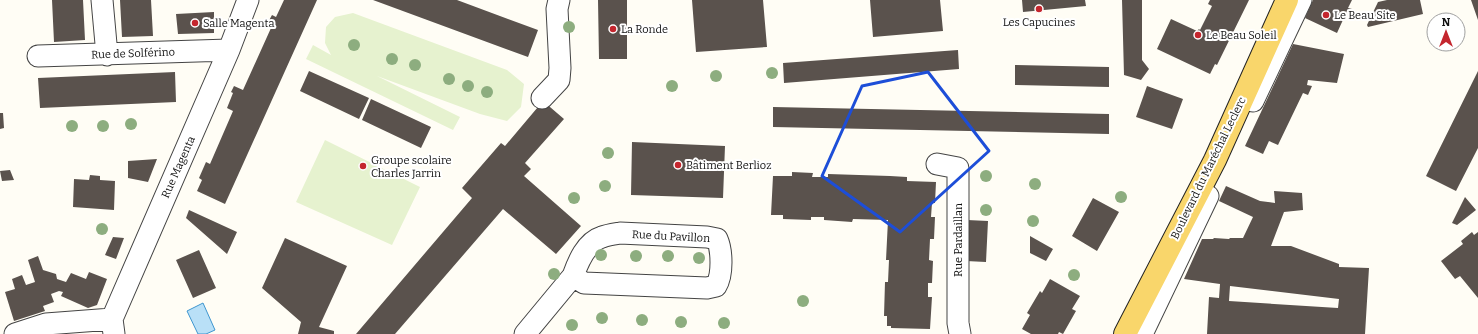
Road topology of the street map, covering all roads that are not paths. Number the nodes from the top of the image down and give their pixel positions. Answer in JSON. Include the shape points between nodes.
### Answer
{"nodes":[{"id":1,"x":102,"y":0,"type":"edge"},
{"id":2,"x":248,"y":0,"type":"edge"},
{"id":3,"x":559,"y":0,"type":"edge"},
{"id":4,"x":1287,"y":0,"type":"edge"},
{"id":5,"x":1301,"y":0,"type":"edge"},
{"id":6,"x":229,"y":50,"type":"junction"},
{"id":7,"x":107,"y":54,"type":"junction"},
{"id":8,"x":38,"y":56,"type":"dead end"},
{"id":9,"x":542,"y":98,"type":"dead end"},
{"id":10,"x":937,"y":164,"type":"dead end"},
{"id":11,"x":573,"y":276,"type":"junction"},
{"id":12,"x":113,"y":327,"type":"edge"},
{"id":13,"x":15,"y":334,"type":"edge"},
{"id":14,"x":525,"y":334,"type":"edge"},
{"id":15,"x":960,"y":334,"type":"edge"},
{"id":16,"x":1125,"y":334,"type":"edge"},
{"id":17,"x":1142,"y":334,"type":"edge"}],
"edges":[{"from":1,"to":7,"type":"street"},
{"from":2,"to":6,"type":"street","name":"Rue Magenta"},
{"from":3,"to":9,"type":"street","via":[[559,80]]},
{"from":4,"to":16,"type":"main road","name":"Boulevard du Maréchal Leclerc","via":[[1215,160]]},
{"from":5,"to":17,"type":"street","name":"Boulevard du Maréchal Leclerc"},
{"from":6,"to":7,"type":"street","name":"Rue de Solférino"},
{"from":6,"to":12,"type":"street","name":"Rue Magenta"},
{"from":7,"to":8,"type":"street","name":"Rue de Solférino"},
{"from":10,"to":15,"type":"street","name":"Rue Pardaillan","via":[[958,168]]},
{"from":11,"to":11,"type":"street","name":"Rue du Pavillon","via":[[584,283],[712,287],[716,286],[720,279],[720,246],[717,239],[707,237],[620,233],[601,237],[588,246],[578,261]]},
{"from":11,"to":14,"type":"street","name":"Rue du Pavillon"},
{"from":12,"to":13,"type":"street","via":[[46,324]]}]}
